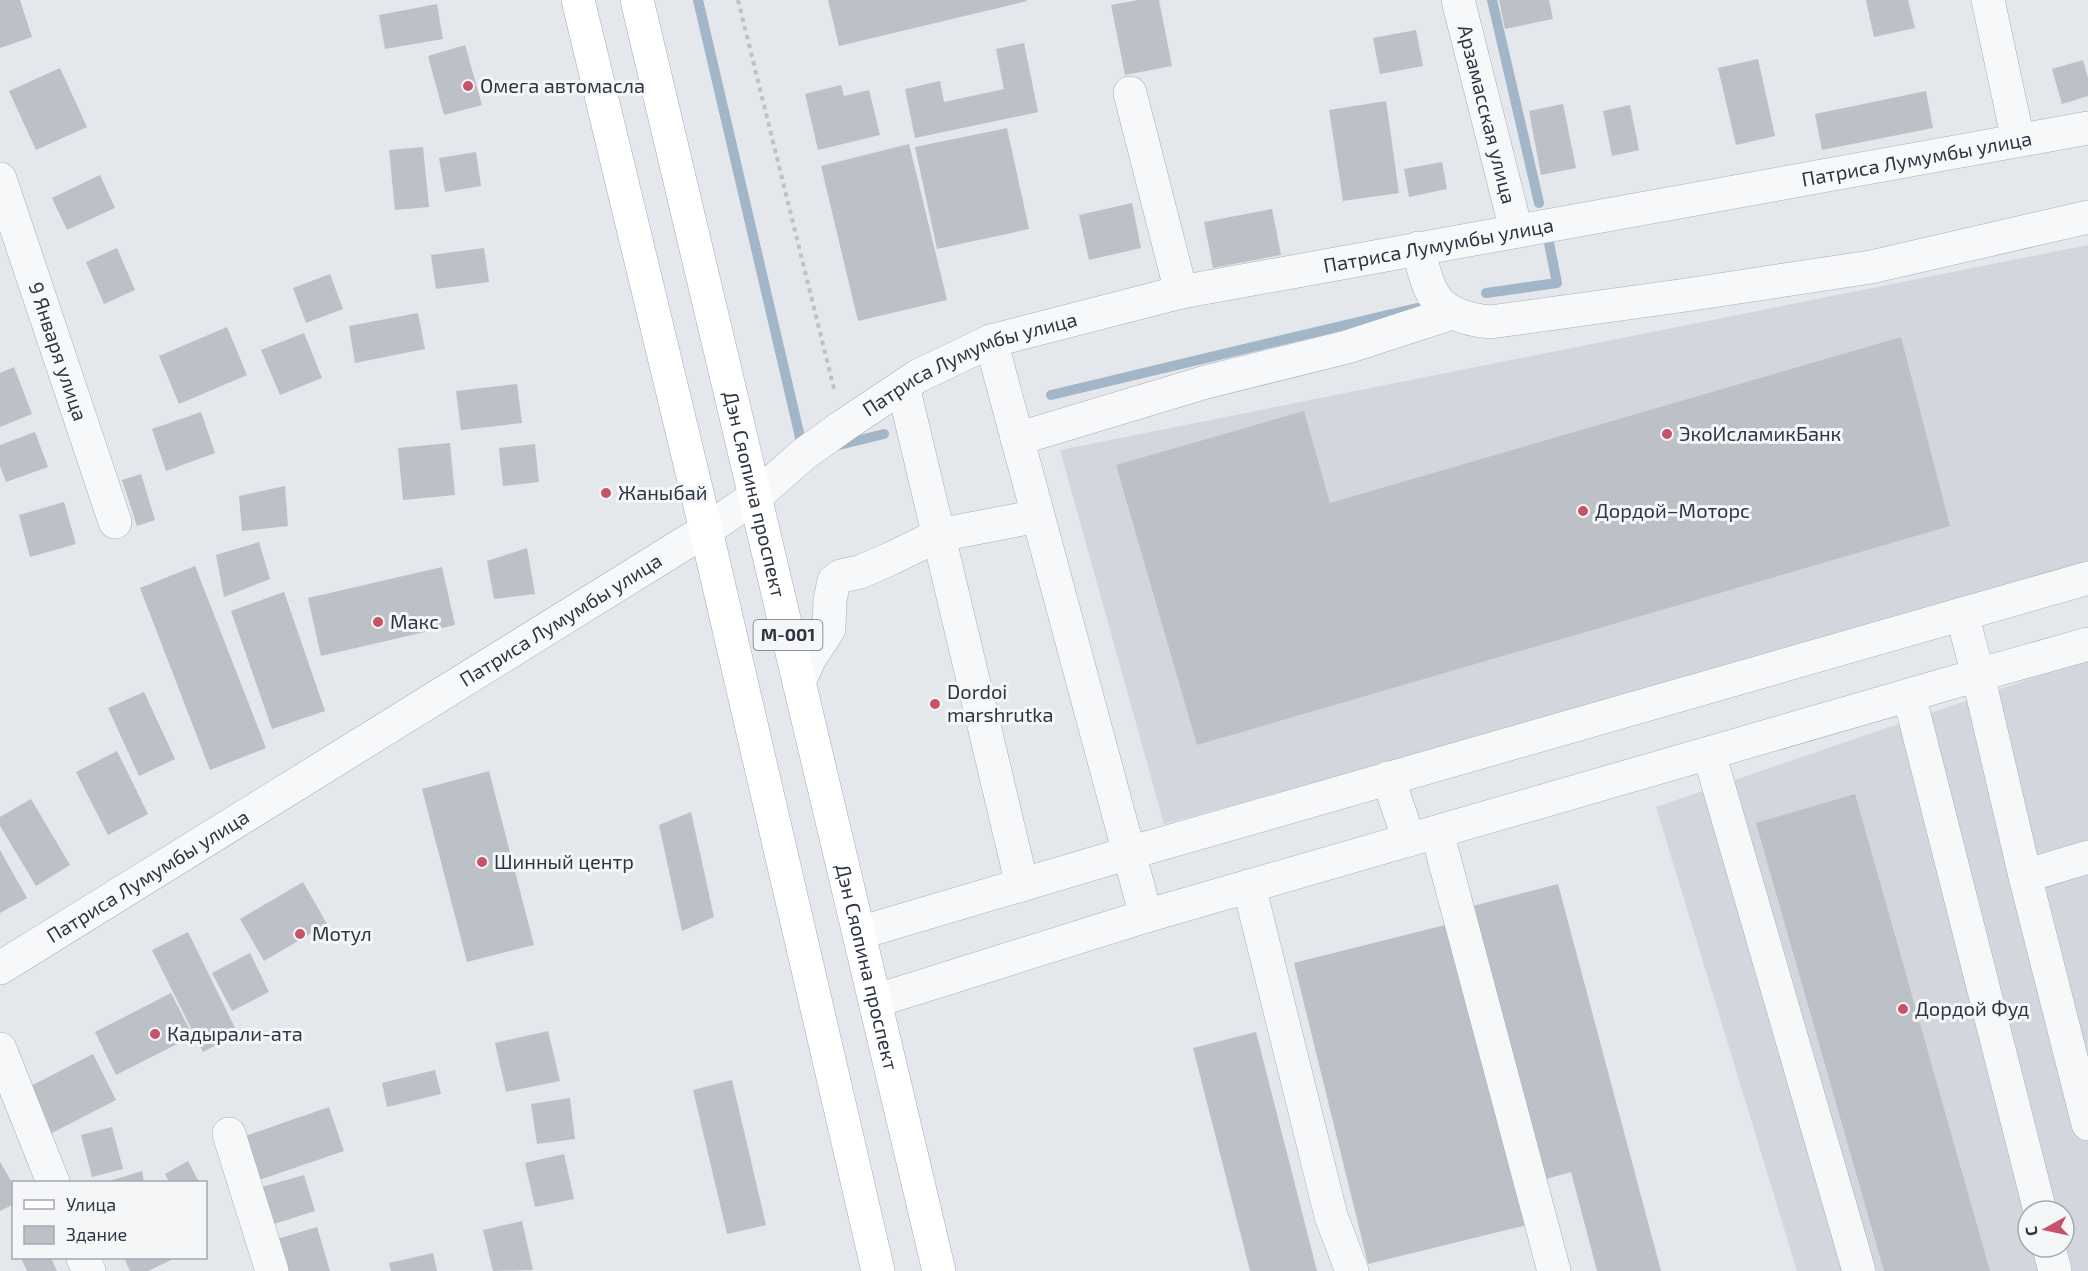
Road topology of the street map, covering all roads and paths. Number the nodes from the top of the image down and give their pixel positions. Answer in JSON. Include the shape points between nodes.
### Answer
{"nodes":[{"id":1,"x":578,"y":0,"type":"edge"},
{"id":2,"x":637,"y":0,"type":"edge"},
{"id":3,"x":738,"y":0,"type":"edge"},
{"id":4,"x":1458,"y":0,"type":"edge"},
{"id":5,"x":1988,"y":0,"type":"edge"},
{"id":6,"x":1130,"y":93,"type":"dead end"},
{"id":7,"x":2088,"y":128,"type":"edge"},
{"id":8,"x":2018,"y":140,"type":"junction"},
{"id":9,"x":0,"y":179,"type":"edge"},
{"id":10,"x":2088,"y":217,"type":"edge"},
{"id":11,"x":1516,"y":230,"type":"junction"},
{"id":12,"x":1418,"y":248,"type":"junction"},
{"id":13,"x":1181,"y":292,"type":"junction"},
{"id":14,"x":1452,"y":313,"type":"junction"},
{"id":15,"x":991,"y":341,"type":"junction"},
{"id":16,"x":903,"y":386,"type":"junction"},
{"id":17,"x":843,"y":426,"type":"junction"},
{"id":18,"x":1017,"y":439,"type":"junction"},
{"id":19,"x":755,"y":497,"type":"junction"},
{"id":20,"x":1038,"y":516,"type":"junction"},
{"id":21,"x":115,"y":522,"type":"dead end"},
{"id":22,"x":706,"y":530,"type":"junction"},
{"id":23,"x":939,"y":536,"type":"junction"},
{"id":24,"x":2088,"y":578,"type":"edge"},
{"id":25,"x":1962,"y":614,"type":"junction"},
{"id":26,"x":2088,"y":644,"type":"edge"},
{"id":27,"x":1978,"y":675,"type":"junction"},
{"id":28,"x":799,"y":682,"type":"junction"},
{"id":29,"x":1909,"y":695,"type":"junction"},
{"id":30,"x":1709,"y":753,"type":"junction"},
{"id":31,"x":1388,"y":778,"type":"junction"},
{"id":32,"x":1423,"y":836,"type":"junction"},
{"id":33,"x":1129,"y":853,"type":"junction"},
{"id":34,"x":2088,"y":856,"type":"edge"},
{"id":35,"x":2025,"y":876,"type":"junction"},
{"id":36,"x":1022,"y":885,"type":"junction"},
{"id":37,"x":1249,"y":886,"type":"junction"},
{"id":38,"x":1146,"y":916,"type":"junction"},
{"id":39,"x":859,"y":933,"type":"junction"},
{"id":40,"x":0,"y":968,"type":"edge"},
{"id":41,"x":875,"y":1001,"type":"junction"},
{"id":42,"x":0,"y":1049,"type":"edge"},
{"id":43,"x":2088,"y":1124,"type":"edge"},
{"id":44,"x":229,"y":1134,"type":"dead end"},
{"id":45,"x":53,"y":1181,"type":"edge"},
{"id":46,"x":2037,"y":1199,"type":"edge"},
{"id":47,"x":1855,"y":1270,"type":"edge"},
{"id":48,"x":272,"y":1271,"type":"edge"},
{"id":49,"x":878,"y":1271,"type":"edge"},
{"id":50,"x":939,"y":1271,"type":"edge"},
{"id":51,"x":1352,"y":1271,"type":"edge"},
{"id":52,"x":1554,"y":1271,"type":"edge"}],
"edges":[{"from":1,"to":22,"type":"main road","number":"M-001"},
{"from":2,"to":19,"type":"main road","name":"Дэн Сяопина проспект","number":"M-001"},
{"from":3,"to":17,"type":"path"},
{"from":4,"to":11,"type":"street","name":"Арзамасская улица"},
{"from":5,"to":8,"type":"street"},
{"from":6,"to":13,"type":"street"},
{"from":7,"to":8,"type":"street","name":"Патриса Лумумбы улица"},
{"from":8,"to":11,"type":"street","name":"Патриса Лумумбы улица"},
{"from":9,"to":21,"type":"street","name":"9 Января улица"},
{"from":10,"to":14,"type":"street","via":[[1871,267],[1691,295],[1490,322]]},
{"from":11,"to":12,"type":"street","name":"Патриса Лумумбы улица"},
{"from":12,"to":13,"type":"street","name":"Патриса Лумумбы улица"},
{"from":12,"to":14,"type":"street","via":[[1432,294]]},
{"from":13,"to":15,"type":"street","name":"Патриса Лумумбы улица"},
{"from":14,"to":18,"type":"street"},
{"from":15,"to":16,"type":"street","name":"Патриса Лумумбы улица"},
{"from":15,"to":18,"type":"street"},
{"from":16,"to":17,"type":"street","name":"Патриса Лумумбы улица"},
{"from":16,"to":23,"type":"street"},
{"from":17,"to":19,"type":"street","name":"Патриса Лумумбы улица"},
{"from":18,"to":20,"type":"street"},
{"from":19,"to":22,"type":"street","name":"Патриса Лумумбы улица"},
{"from":19,"to":28,"type":"main road","name":"Дэн Сяопина проспект","number":"M-001"},
{"from":20,"to":23,"type":"street"},
{"from":20,"to":33,"type":"street"},
{"from":22,"to":40,"type":"street","name":"Патриса Лумумбы улица"},
{"from":22,"to":49,"type":"main road","number":"M-001"},
{"from":23,"to":28,"type":"street","via":[[834,581],[829,629]]},
{"from":23,"to":36,"type":"street"},
{"from":24,"to":25,"type":"street"},
{"from":25,"to":27,"type":"street"},
{"from":25,"to":31,"type":"street"},
{"from":26,"to":27,"type":"street"},
{"from":27,"to":29,"type":"street"},
{"from":27,"to":35,"type":"street"},
{"from":28,"to":39,"type":"main road","name":"Дэн Сяопина проспект","number":"M-001"},
{"from":29,"to":30,"type":"street"},
{"from":29,"to":46,"type":"street"},
{"from":30,"to":32,"type":"street"},
{"from":30,"to":47,"type":"street"},
{"from":31,"to":32,"type":"street"},
{"from":31,"to":33,"type":"street"},
{"from":32,"to":37,"type":"street"},
{"from":32,"to":52,"type":"street"},
{"from":33,"to":36,"type":"street"},
{"from":33,"to":38,"type":"street"},
{"from":34,"to":35,"type":"street"},
{"from":35,"to":43,"type":"street"},
{"from":36,"to":39,"type":"street"},
{"from":37,"to":38,"type":"street"},
{"from":37,"to":51,"type":"street","via":[[1331,1216]]},
{"from":38,"to":41,"type":"street"},
{"from":39,"to":41,"type":"main road","name":"Дэн Сяопина проспект","number":"M-001"},
{"from":41,"to":50,"type":"main road","name":"Дэн Сяопина проспект","number":"M-001"},
{"from":42,"to":45,"type":"street"},
{"from":44,"to":48,"type":"street"}]}
